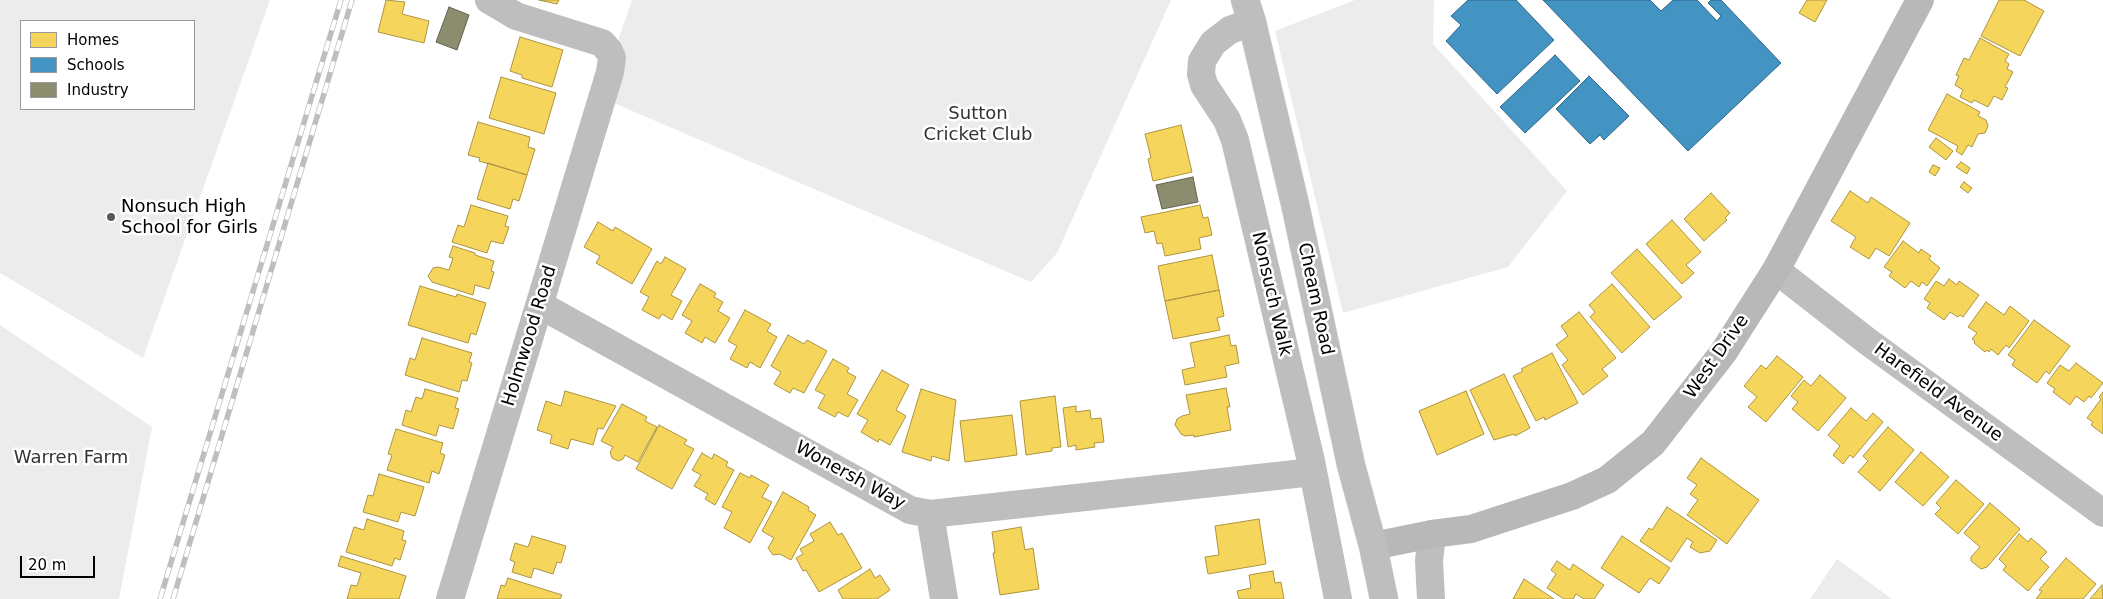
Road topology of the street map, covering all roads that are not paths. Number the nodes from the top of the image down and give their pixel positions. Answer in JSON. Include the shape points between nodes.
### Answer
{"nodes":[{"id":1,"x":488,"y":0,"type":"edge"},
{"id":2,"x":1920,"y":0,"type":"edge"},
{"id":3,"x":1248,"y":11,"type":"edge"},
{"id":4,"x":1776,"y":270,"type":"junction"},
{"id":5,"x":540,"y":305,"type":"junction"},
{"id":6,"x":1313,"y":472,"type":"junction"},
{"id":7,"x":2103,"y":513,"type":"edge"},
{"id":8,"x":930,"y":514,"type":"junction"},
{"id":9,"x":1432,"y":534,"type":"junction"},
{"id":10,"x":1373,"y":546,"type":"junction"},
{"id":11,"x":450,"y":599,"type":"edge"},
{"id":12,"x":944,"y":599,"type":"edge"},
{"id":13,"x":1338,"y":599,"type":"edge"},
{"id":14,"x":1384,"y":599,"type":"edge"},
{"id":15,"x":1431,"y":599,"type":"edge"}],
"edges":[{"from":1,"to":5,"type":"main road","name":"Holmwood Road","via":[[516,16],[602,43],[612,58]]},
{"from":2,"to":4,"type":"street","name":"West Drive"},
{"from":3,"to":6,"type":"main road","name":"Nonsuch Walk","via":[[1213,43],[1202,62],[1201,74],[1235,140]]},
{"from":3,"to":10,"type":"main road","name":"Cheam Road","via":[[1295,204],[1351,465]]},
{"from":4,"to":7,"type":"main road","name":"Harefield Avenue","via":[[1867,341]]},
{"from":4,"to":9,"type":"street","name":"West Drive","via":[[1724,353],[1653,443],[1628,464],[1607,480],[1572,496],[1472,529]]},
{"from":5,"to":8,"type":"main road","name":"Wonersh Way","via":[[910,510]]},
{"from":5,"to":11,"type":"main road","name":"Holmwood Road"},
{"from":6,"to":8,"type":"main road","name":"Wonersh Way"},
{"from":6,"to":13,"type":"main road","name":"Nonsuch Walk"},
{"from":8,"to":12,"type":"main road"},
{"from":9,"to":10,"type":"street","name":"West Drive"},
{"from":9,"to":15,"type":"main road","via":[[1429,561]]},
{"from":10,"to":14,"type":"main road","name":"Cheam Road"}]}
